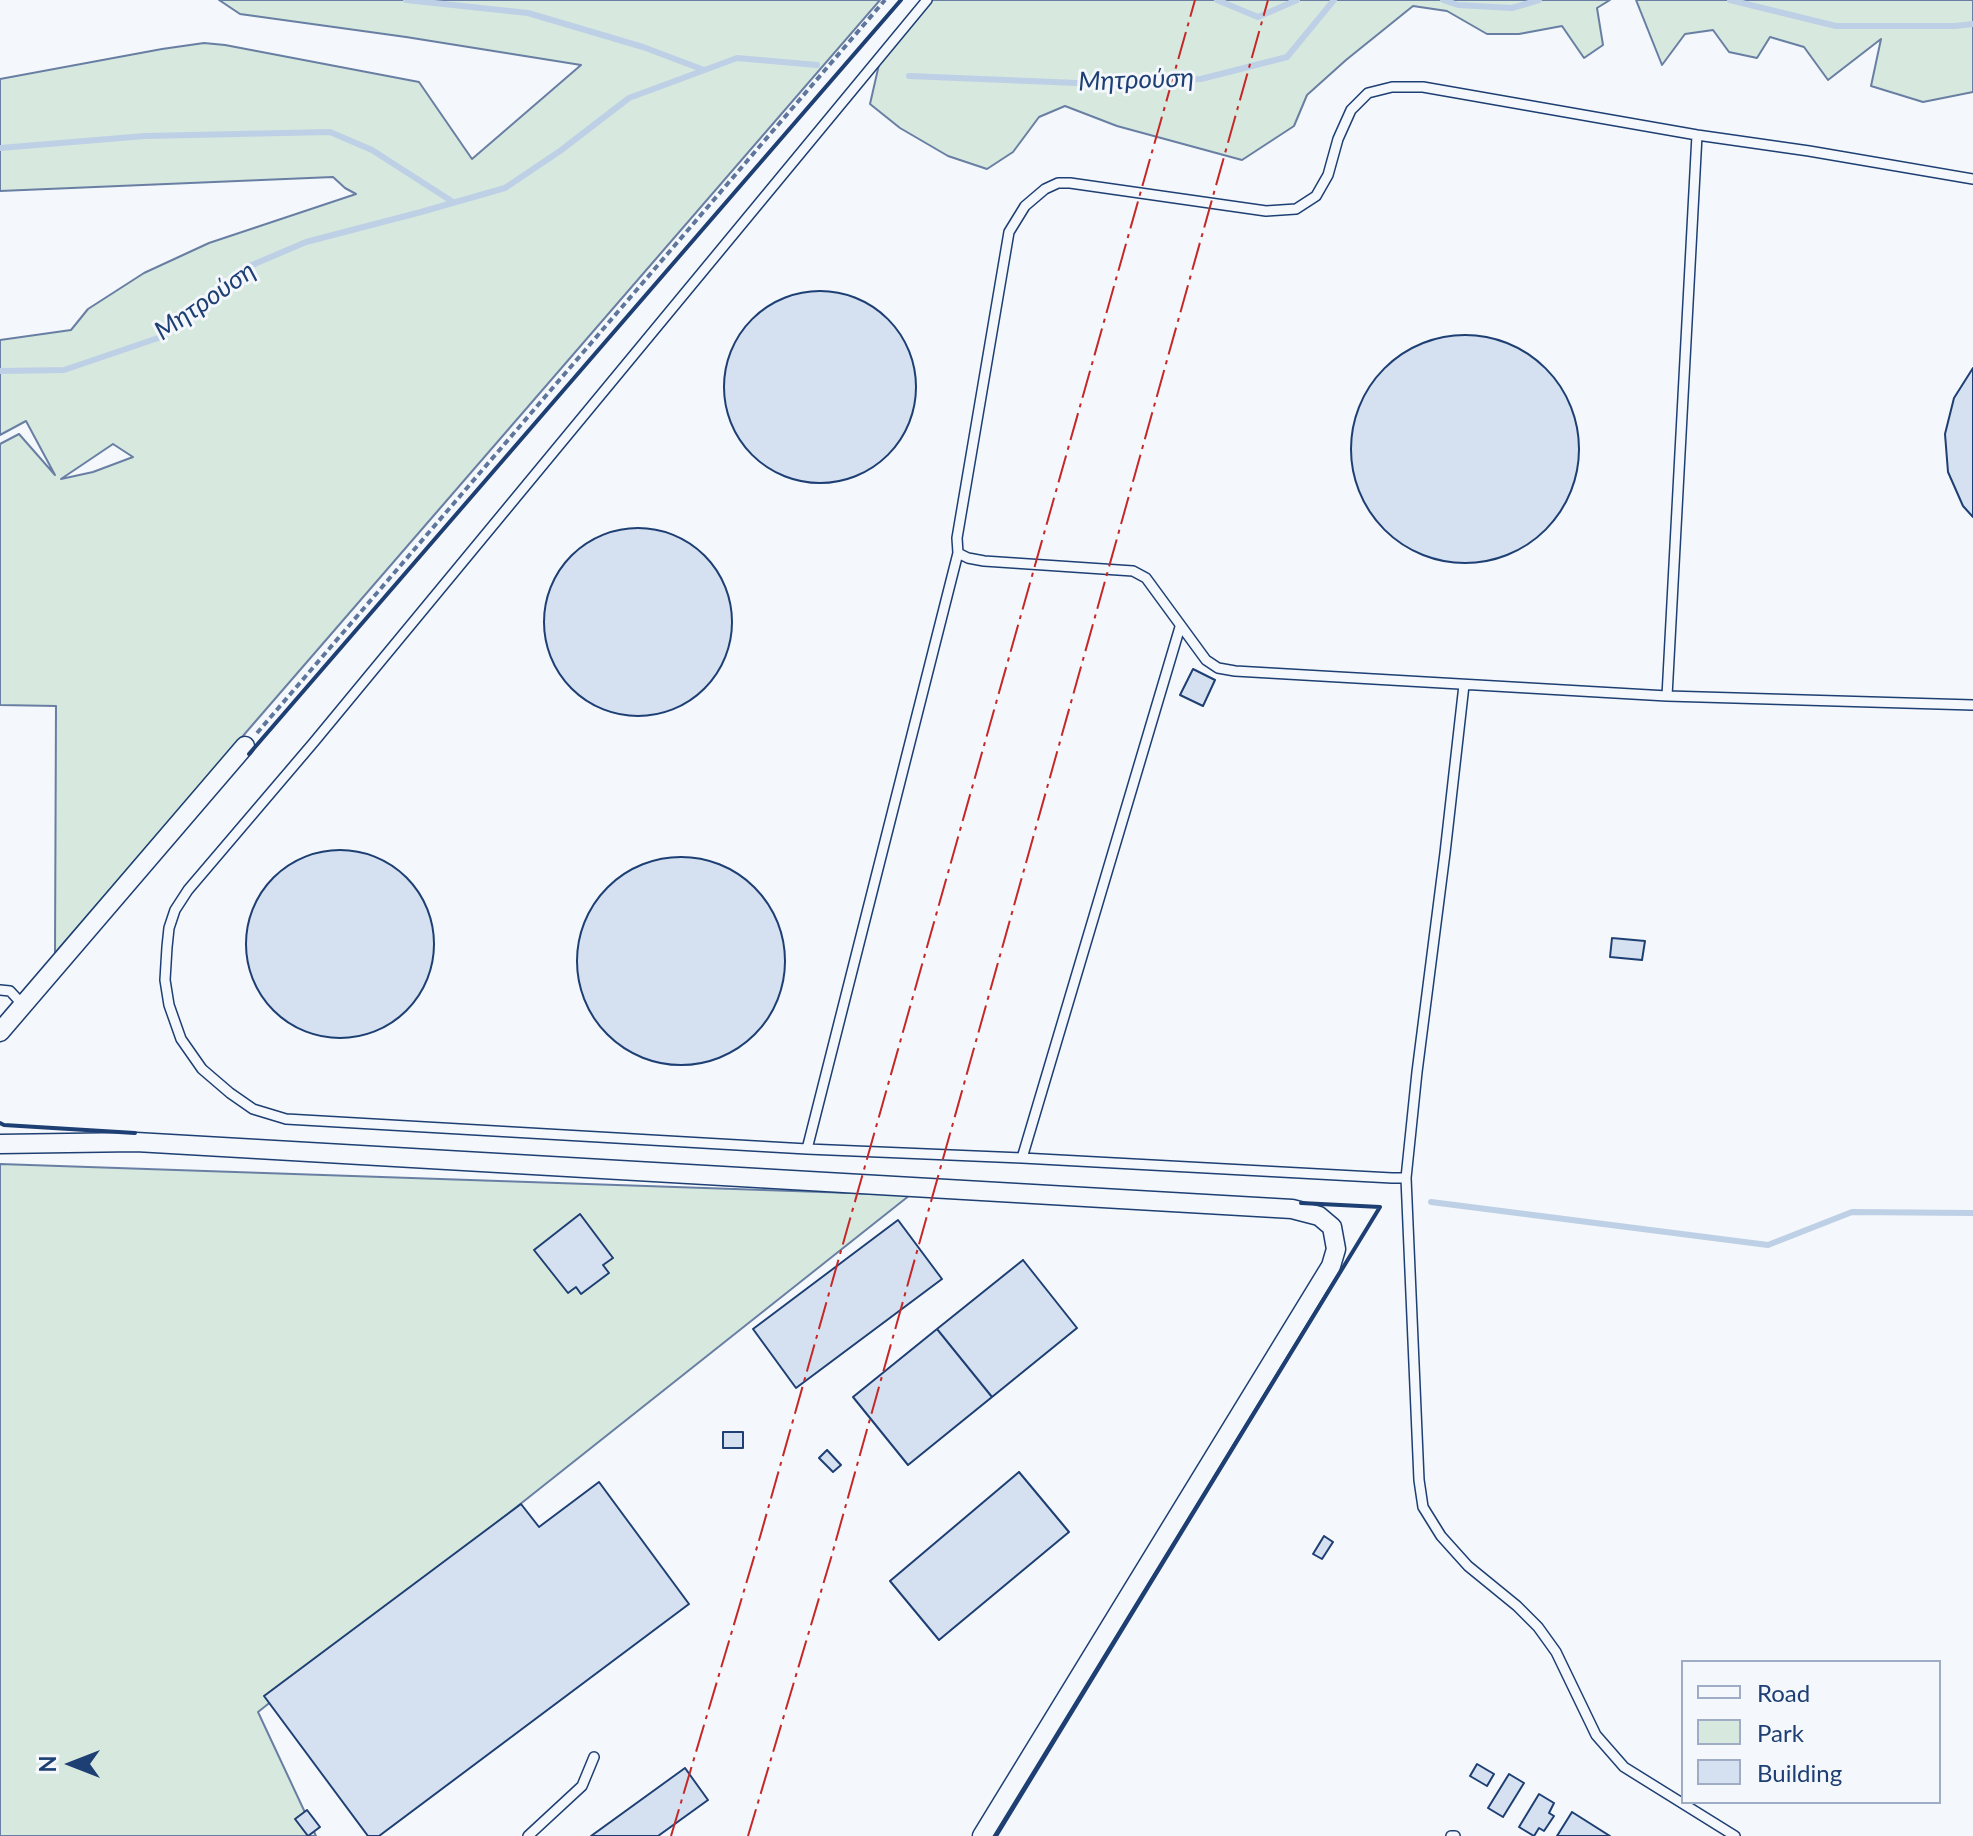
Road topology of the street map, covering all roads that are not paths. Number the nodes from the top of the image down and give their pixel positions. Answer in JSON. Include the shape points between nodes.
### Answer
{"nodes":[{"id":1,"x":927,"y":0,"type":"edge"},
{"id":2,"x":1697,"y":135,"type":"junction"},
{"id":3,"x":1973,"y":179,"type":"edge"},
{"id":4,"x":958,"y":553,"type":"junction"},
{"id":5,"x":1180,"y":627,"type":"junction"},
{"id":6,"x":1464,"y":685,"type":"junction"},
{"id":7,"x":1667,"y":696,"type":"junction"},
{"id":8,"x":1973,"y":705,"type":"edge"},
{"id":9,"x":245,"y":746,"type":"road end"},
{"id":10,"x":0,"y":990,"type":"edge"},
{"id":11,"x":23,"y":1005,"type":"junction"},
{"id":12,"x":0,"y":1032,"type":"edge"},
{"id":13,"x":0,"y":1144,"type":"edge"},
{"id":14,"x":807,"y":1149,"type":"junction"},
{"id":15,"x":1022,"y":1158,"type":"junction"},
{"id":16,"x":1406,"y":1178,"type":"junction"},
{"id":17,"x":594,"y":1757,"type":"dead end"},
{"id":18,"x":1681,"y":1802,"type":"edge"},
{"id":19,"x":1684,"y":1804,"type":"edge"},
{"id":20,"x":528,"y":1836,"type":"edge"},
{"id":21,"x":982,"y":1836,"type":"edge"},
{"id":22,"x":1735,"y":1836,"type":"edge"}],
"edges":[{"from":1,"to":14,"type":"lane","via":[[188,890],[175,910],[167,947],[165,980],[181,1039],[202,1069],[253,1109],[286,1119]]},
{"from":2,"to":3,"type":"lane"},
{"from":2,"to":4,"type":"lane","via":[[1423,87],[1392,87],[1368,93],[1351,110],[1328,175],[1316,196],[1296,209],[1266,211],[1070,183],[1045,189],[1025,206],[1009,232]]},
{"from":2,"to":7,"type":"lane"},
{"from":4,"to":5,"type":"lane","via":[[984,561],[1133,571],[1146,578]]},
{"from":4,"to":14,"type":"lane"},
{"from":5,"to":6,"type":"lane","via":[[1218,668]]},
{"from":5,"to":15,"type":"lane"},
{"from":6,"to":7,"type":"lane"},
{"from":6,"to":16,"type":"lane"},
{"from":7,"to":8,"type":"lane"},
{"from":9,"to":11,"type":"street"},
{"from":10,"to":11,"type":"lane","via":[[10,991]]},
{"from":11,"to":12,"type":"street"},
{"from":13,"to":21,"type":"street","via":[[136,1142],[1292,1209],[1319,1216],[1332,1227],[1336,1249],[1331,1266]]},
{"from":14,"to":15,"type":"lane"},
{"from":15,"to":16,"type":"lane"},
{"from":16,"to":18,"type":"lane","via":[[1423,1507],[1468,1566],[1538,1627],[1556,1652],[1596,1735],[1624,1767]]},
{"from":17,"to":20,"type":"lane","via":[[582,1786]]},
{"from":19,"to":22,"type":"lane"}]}
